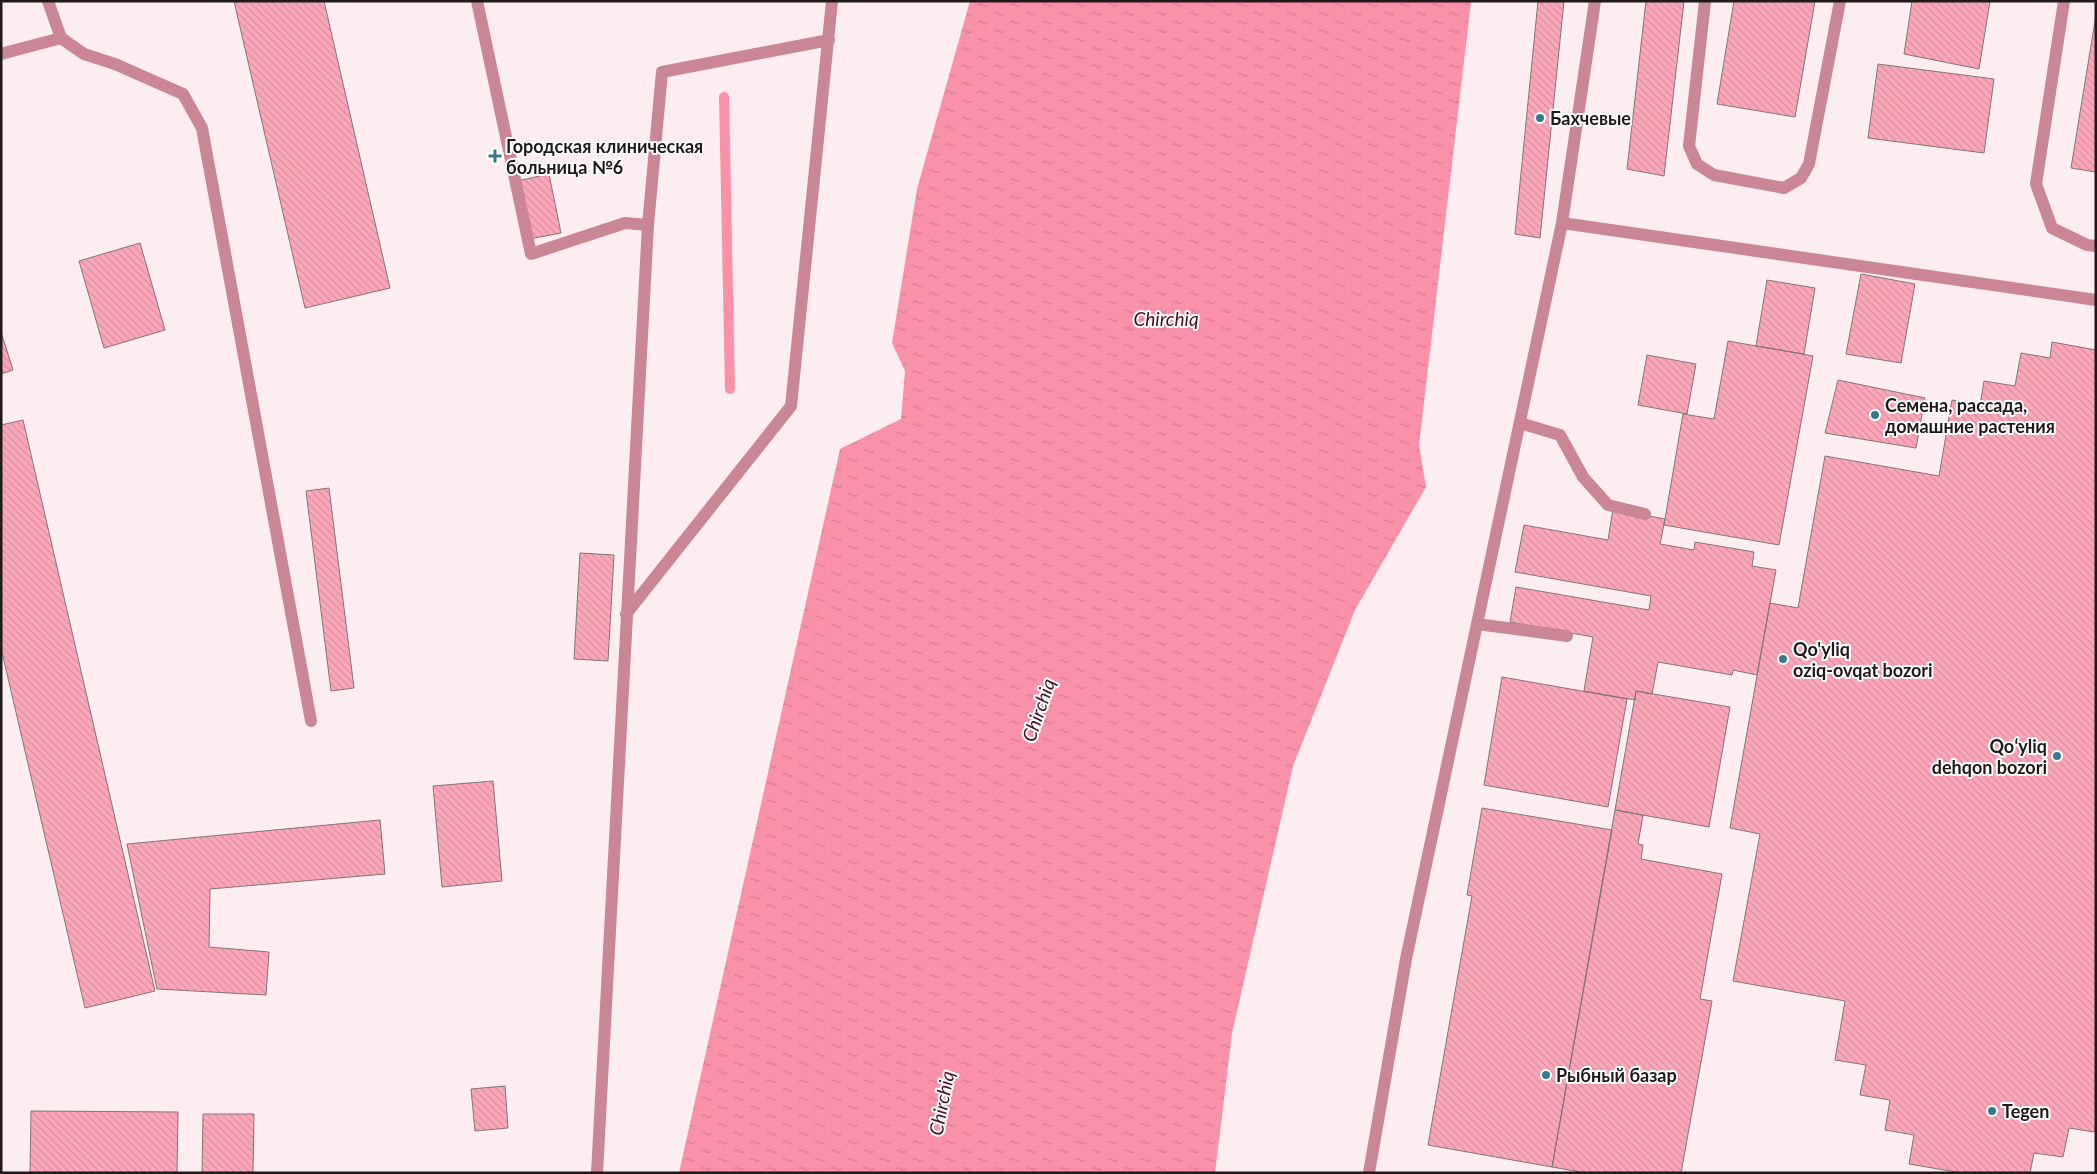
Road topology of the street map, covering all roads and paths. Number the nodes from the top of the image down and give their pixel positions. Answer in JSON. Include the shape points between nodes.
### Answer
{"nodes":[{"id":1,"x":48,"y":1,"type":"edge"},
{"id":2,"x":477,"y":1,"type":"edge"},
{"id":3,"x":832,"y":1,"type":"edge"},
{"id":4,"x":1595,"y":1,"type":"edge"},
{"id":5,"x":1705,"y":1,"type":"edge"},
{"id":6,"x":1840,"y":1,"type":"edge"},
{"id":7,"x":2064,"y":1,"type":"edge"},
{"id":8,"x":61,"y":38,"type":"junction"},
{"id":9,"x":829,"y":40,"type":"junction"},
{"id":10,"x":1,"y":54,"type":"edge"},
{"id":11,"x":1562,"y":223,"type":"junction"},
{"id":12,"x":648,"y":225,"type":"junction"},
{"id":13,"x":2096,"y":246,"type":"edge"},
{"id":14,"x":2096,"y":300,"type":"edge"},
{"id":15,"x":1520,"y":423,"type":"junction"},
{"id":16,"x":1645,"y":514,"type":"dead end"},
{"id":17,"x":626,"y":614,"type":"junction"},
{"id":18,"x":1477,"y":624,"type":"junction"},
{"id":19,"x":1567,"y":636,"type":"dead end"},
{"id":20,"x":311,"y":721,"type":"dead end"},
{"id":21,"x":597,"y":1173,"type":"edge"},
{"id":22,"x":1369,"y":1173,"type":"edge"}],
"edges":[{"from":1,"to":8,"type":"lane"},
{"from":2,"to":12,"type":"lane","via":[[531,254],[625,224]]},
{"from":3,"to":9,"type":"lane"},
{"from":4,"to":11,"type":"lane"},
{"from":5,"to":6,"type":"lane","via":[[1689,146],[1697,164],[1714,175],[1784,188],[1801,178],[1809,164]]},
{"from":7,"to":13,"type":"lane","via":[[2036,184],[2052,228]]},
{"from":8,"to":10,"type":"lane"},
{"from":8,"to":20,"type":"lane","via":[[84,54],[183,94],[202,128]]},
{"from":9,"to":12,"type":"lane","via":[[662,72]]},
{"from":9,"to":17,"type":"lane","via":[[791,406]]},
{"from":11,"to":14,"type":"lane"},
{"from":11,"to":15,"type":"lane"},
{"from":12,"to":17,"type":"lane"},
{"from":15,"to":16,"type":"lane","via":[[1560,435],[1583,477],[1608,505]]},
{"from":15,"to":18,"type":"lane"},
{"from":17,"to":21,"type":"lane"},
{"from":18,"to":19,"type":"lane"},
{"from":18,"to":22,"type":"lane","via":[[1406,959]]}]}
